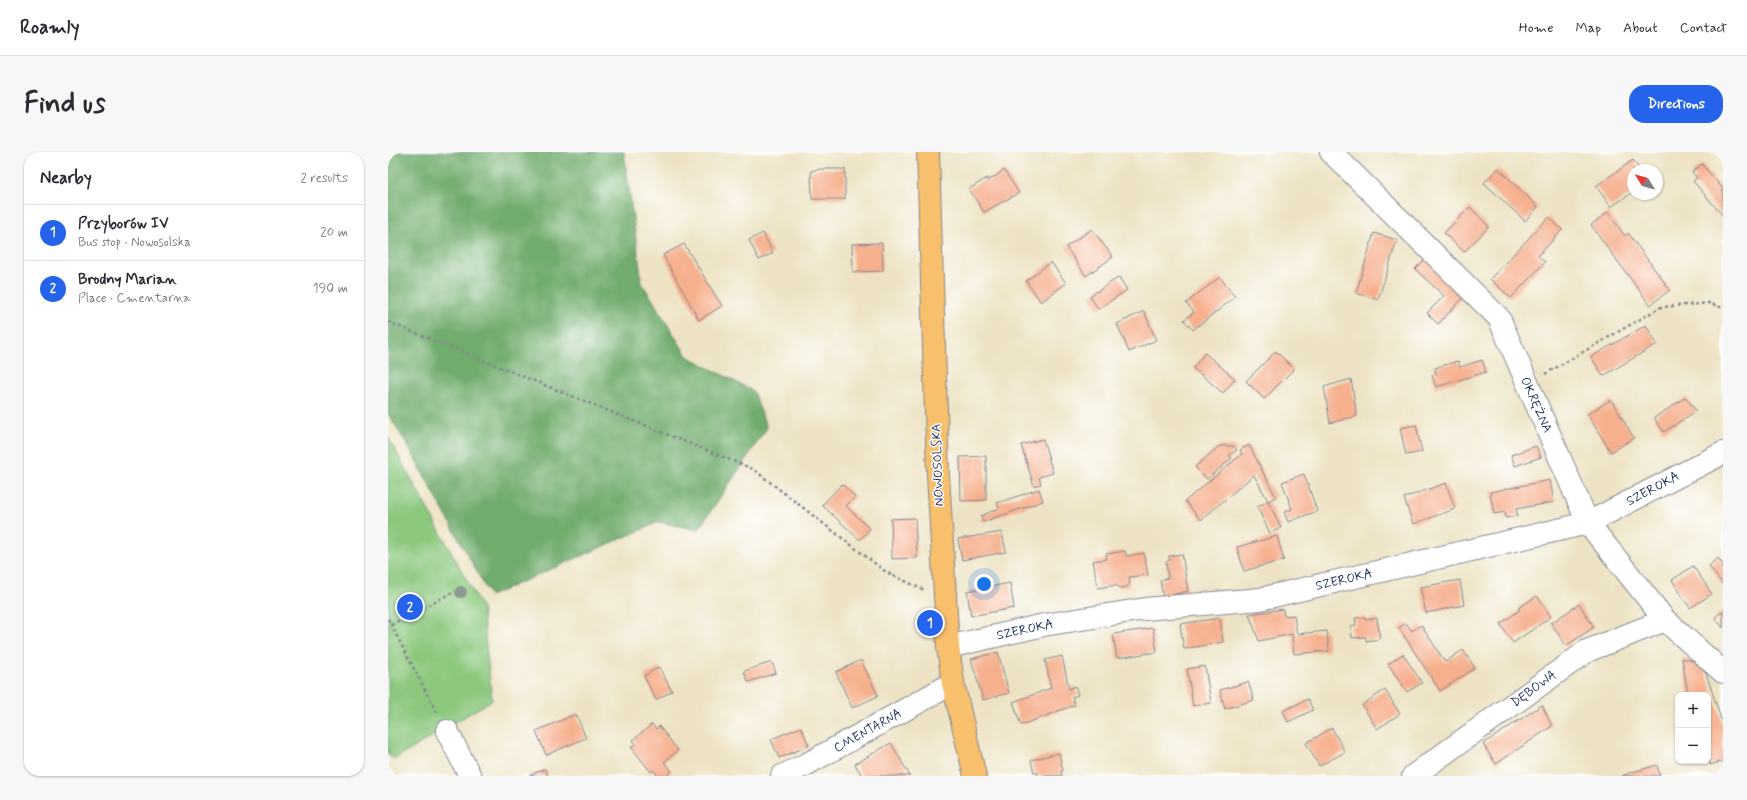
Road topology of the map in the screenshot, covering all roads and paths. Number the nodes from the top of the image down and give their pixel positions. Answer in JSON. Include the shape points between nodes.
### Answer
{"nodes":[{"id":1,"x":928,"y":152,"type":"edge"},
{"id":2,"x":1331,"y":152,"type":"edge"},
{"id":3,"x":1723,"y":308,"type":"edge"},
{"id":4,"x":388,"y":322,"type":"edge"},
{"id":5,"x":1527,"y":384,"type":"junction"},
{"id":6,"x":1723,"y":453,"type":"edge"},
{"id":7,"x":1588,"y":523,"type":"junction"},
{"id":8,"x":455,"y":592,"type":"dead end"},
{"id":9,"x":946,"y":600,"type":"junction"},
{"id":10,"x":388,"y":619,"type":"edge"},
{"id":11,"x":1665,"y":620,"type":"junction"},
{"id":12,"x":391,"y":625,"type":"junction"},
{"id":13,"x":948,"y":647,"type":"junction"},
{"id":14,"x":1723,"y":672,"type":"edge"},
{"id":15,"x":953,"y":683,"type":"junction"},
{"id":16,"x":447,"y":731,"type":"joint"},
{"id":17,"x":388,"y":772,"type":"edge"},
{"id":18,"x":398,"y":776,"type":"edge"},
{"id":19,"x":470,"y":776,"type":"edge"},
{"id":20,"x":782,"y":776,"type":"edge"},
{"id":21,"x":975,"y":776,"type":"edge"},
{"id":22,"x":1413,"y":776,"type":"edge"}],
"edges":[{"from":1,"to":9,"type":"main road","name":"NOWOSOLSKA","via":[[938,475]]},
{"from":2,"to":5,"type":"street","name":"OKRĘŻNA","via":[[1499,318]]},
{"from":3,"to":5,"type":"path","via":[[1709,303],[1661,307]]},
{"from":4,"to":9,"type":"path","via":[[753,469],[886,572]]},
{"from":5,"to":7,"type":"street","name":"OKRĘŻNA"},
{"from":6,"to":7,"type":"street","name":"SZEROKA"},
{"from":7,"to":11,"type":"street","name":"OKRĘŻNA"},
{"from":7,"to":13,"type":"street","name":"SZEROKA","via":[[1260,599],[1137,610],[1044,625]]},
{"from":8,"to":12,"type":"path"},
{"from":9,"to":13,"type":"main road","name":"NOWOSOLSKA"},
{"from":10,"to":12,"type":"path"},
{"from":11,"to":14,"type":"street","name":"OKRĘŻNA"},
{"from":11,"to":22,"type":"street","name":"DĘBOWA","via":[[1587,651]]},
{"from":12,"to":16,"type":"path"},
{"from":13,"to":15,"type":"main road","name":"NOWOSOLSKA"},
{"from":15,"to":20,"type":"street","name":"CMENTARNA"},
{"from":15,"to":21,"type":"main road","name":"NOWOSOLSKA"},
{"from":16,"to":19,"type":"street"},
{"from":17,"to":18,"type":"path"}]}
